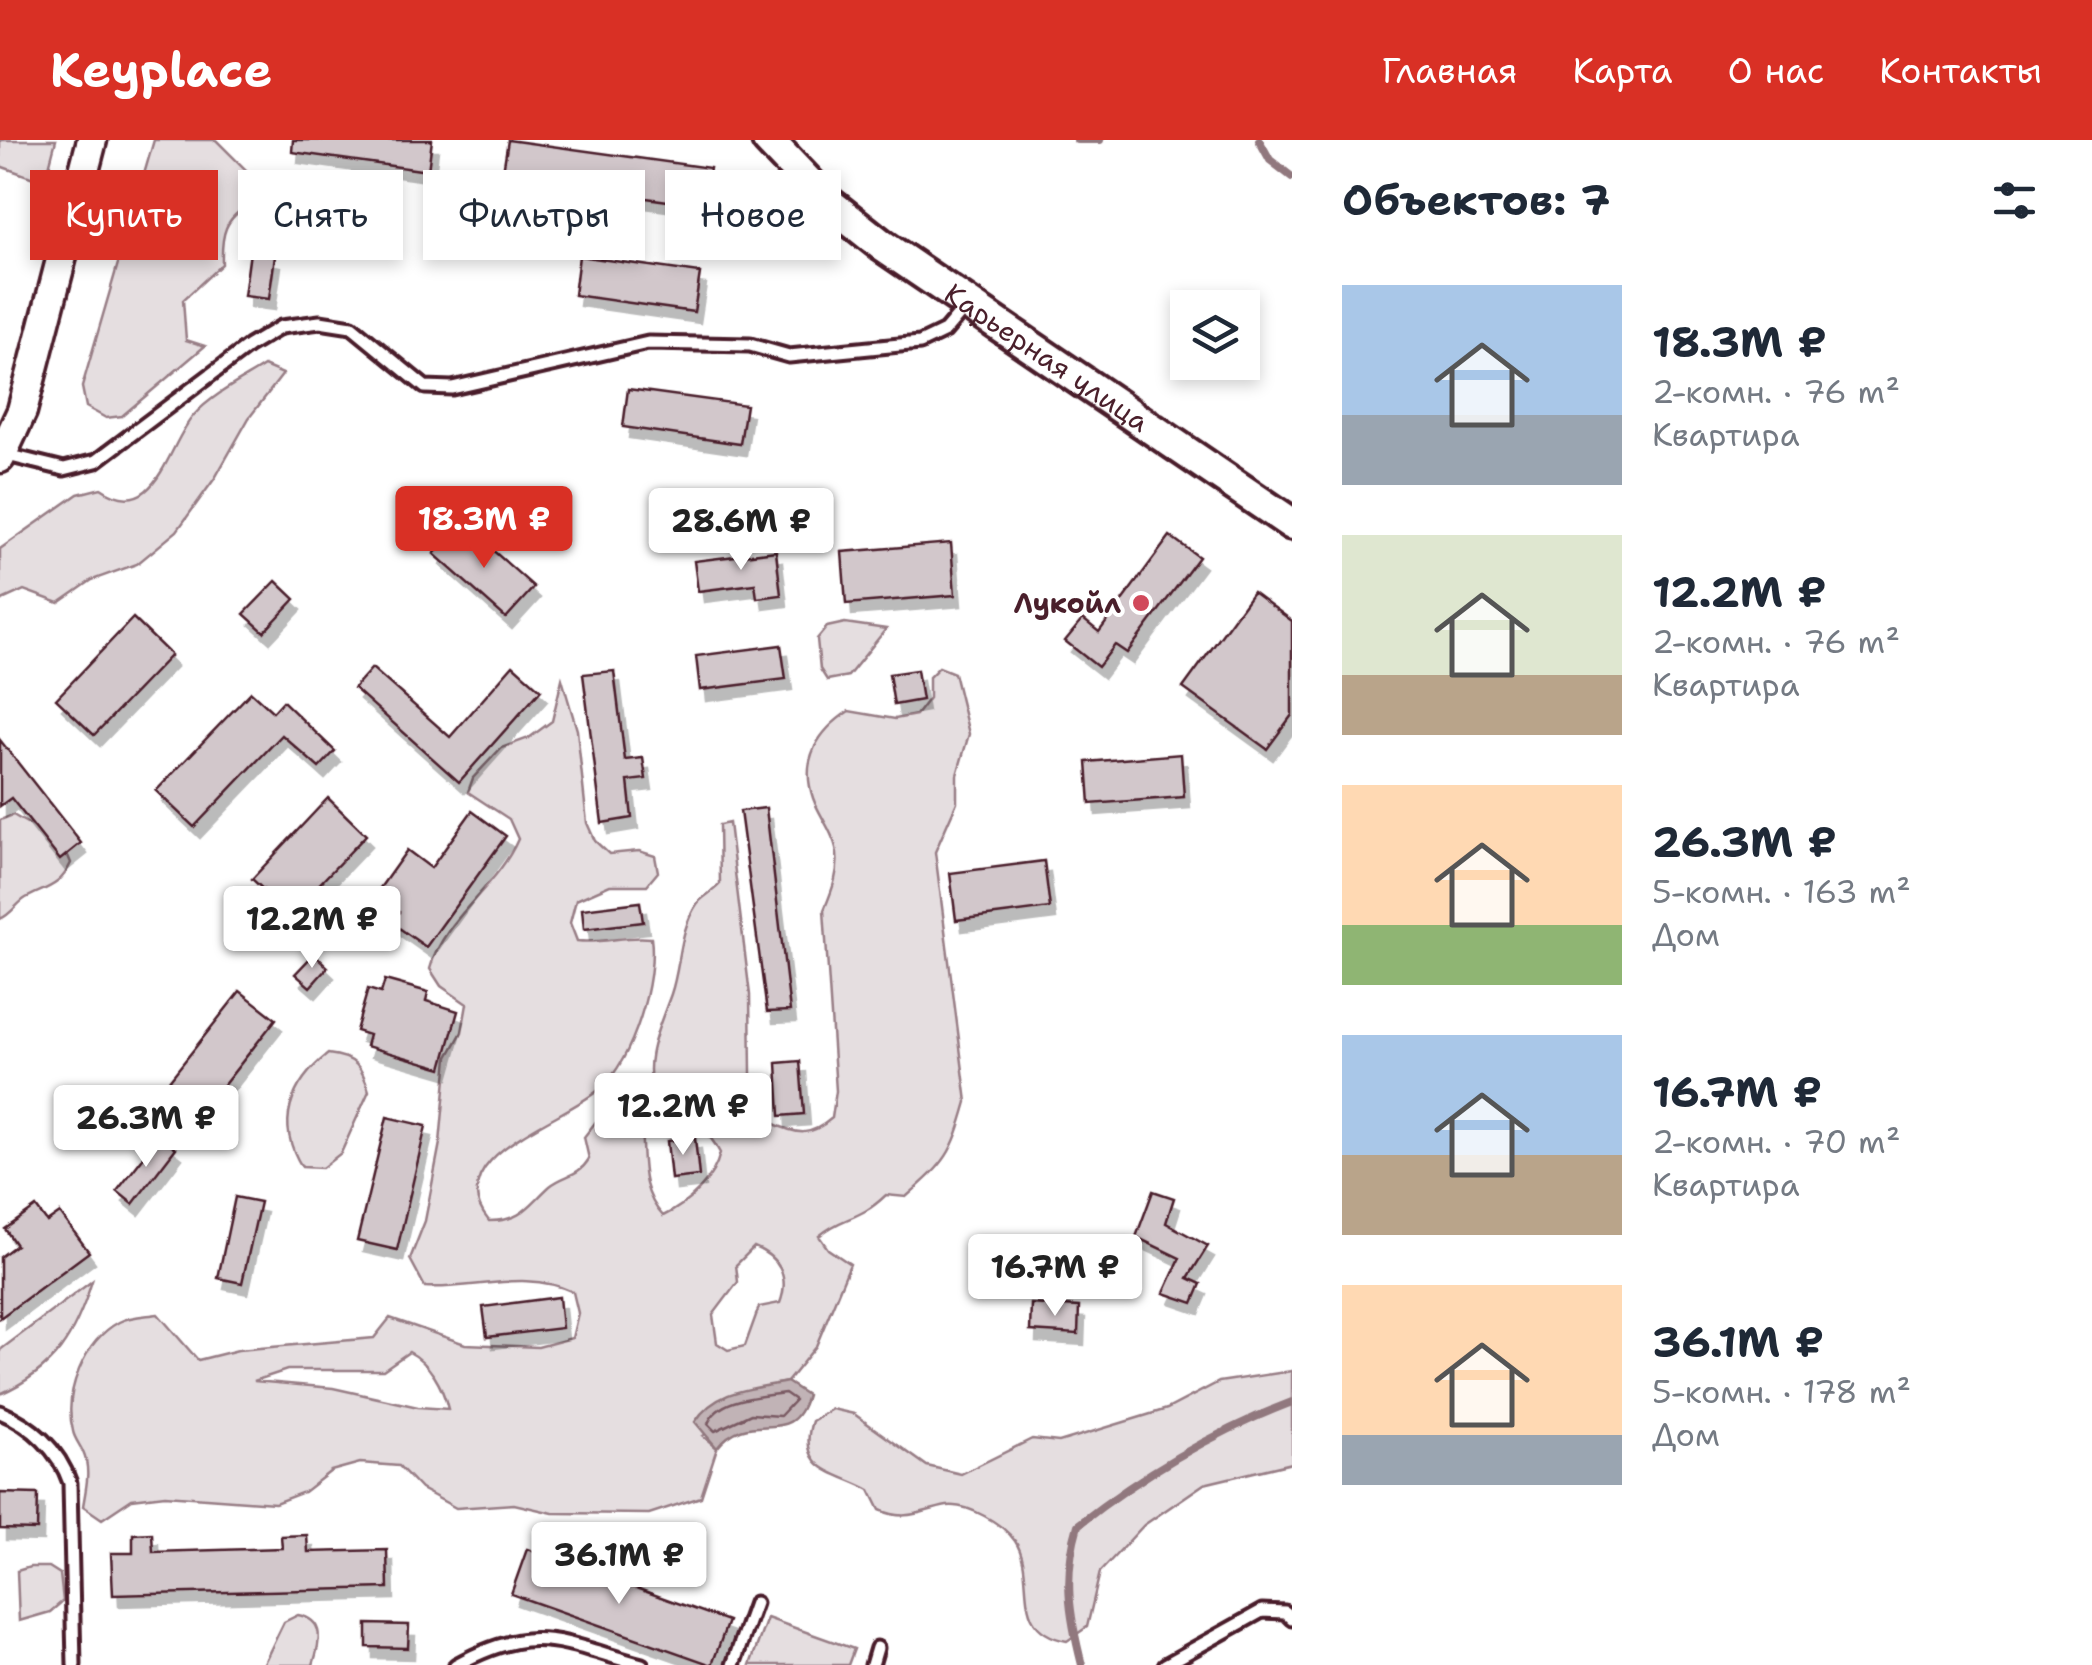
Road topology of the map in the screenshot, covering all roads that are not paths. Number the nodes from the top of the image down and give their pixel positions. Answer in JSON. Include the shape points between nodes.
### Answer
{"nodes":[{"id":1,"x":92,"y":140,"type":"edge"},
{"id":2,"x":768,"y":140,"type":"edge"},
{"id":3,"x":967,"y":305,"type":"junction"},
{"id":4,"x":2,"y":456,"type":"edge"},
{"id":5,"x":1292,"y":524,"type":"edge"},
{"id":6,"x":0,"y":1412,"type":"edge"},
{"id":7,"x":755,"y":1603,"type":"dead end"},
{"id":8,"x":1292,"y":1618,"type":"edge"},
{"id":9,"x":877,"y":1648,"type":"dead end"},
{"id":10,"x":74,"y":1665,"type":"edge"},
{"id":11,"x":456,"y":1665,"type":"edge"},
{"id":12,"x":642,"y":1665,"type":"edge"},
{"id":13,"x":734,"y":1665,"type":"edge"},
{"id":14,"x":872,"y":1665,"type":"edge"},
{"id":15,"x":1165,"y":1665,"type":"edge"}],
"edges":[{"from":1,"to":4,"type":"street","via":[[22,411]]},
{"from":2,"to":3,"type":"main road","name":"Карьерная улица","via":[[838,211]]},
{"from":3,"to":4,"type":"lane","via":[[945,332],[920,344],[789,356],[750,345],[648,343],[452,388],[425,388],[352,328],[320,322],[281,328],[96,461],[64,469]]},
{"from":3,"to":5,"type":"main road","name":"Карьерная улица"},
{"from":6,"to":10,"type":"lane","via":[[24,1422],[63,1462],[70,1483]]},
{"from":7,"to":13,"type":"lane"},
{"from":8,"to":15,"type":"lane","via":[[1262,1611]]},
{"from":9,"to":14,"type":"lane"},
{"from":11,"to":12,"type":"lane","via":[[507,1640],[538,1638]]}]}
